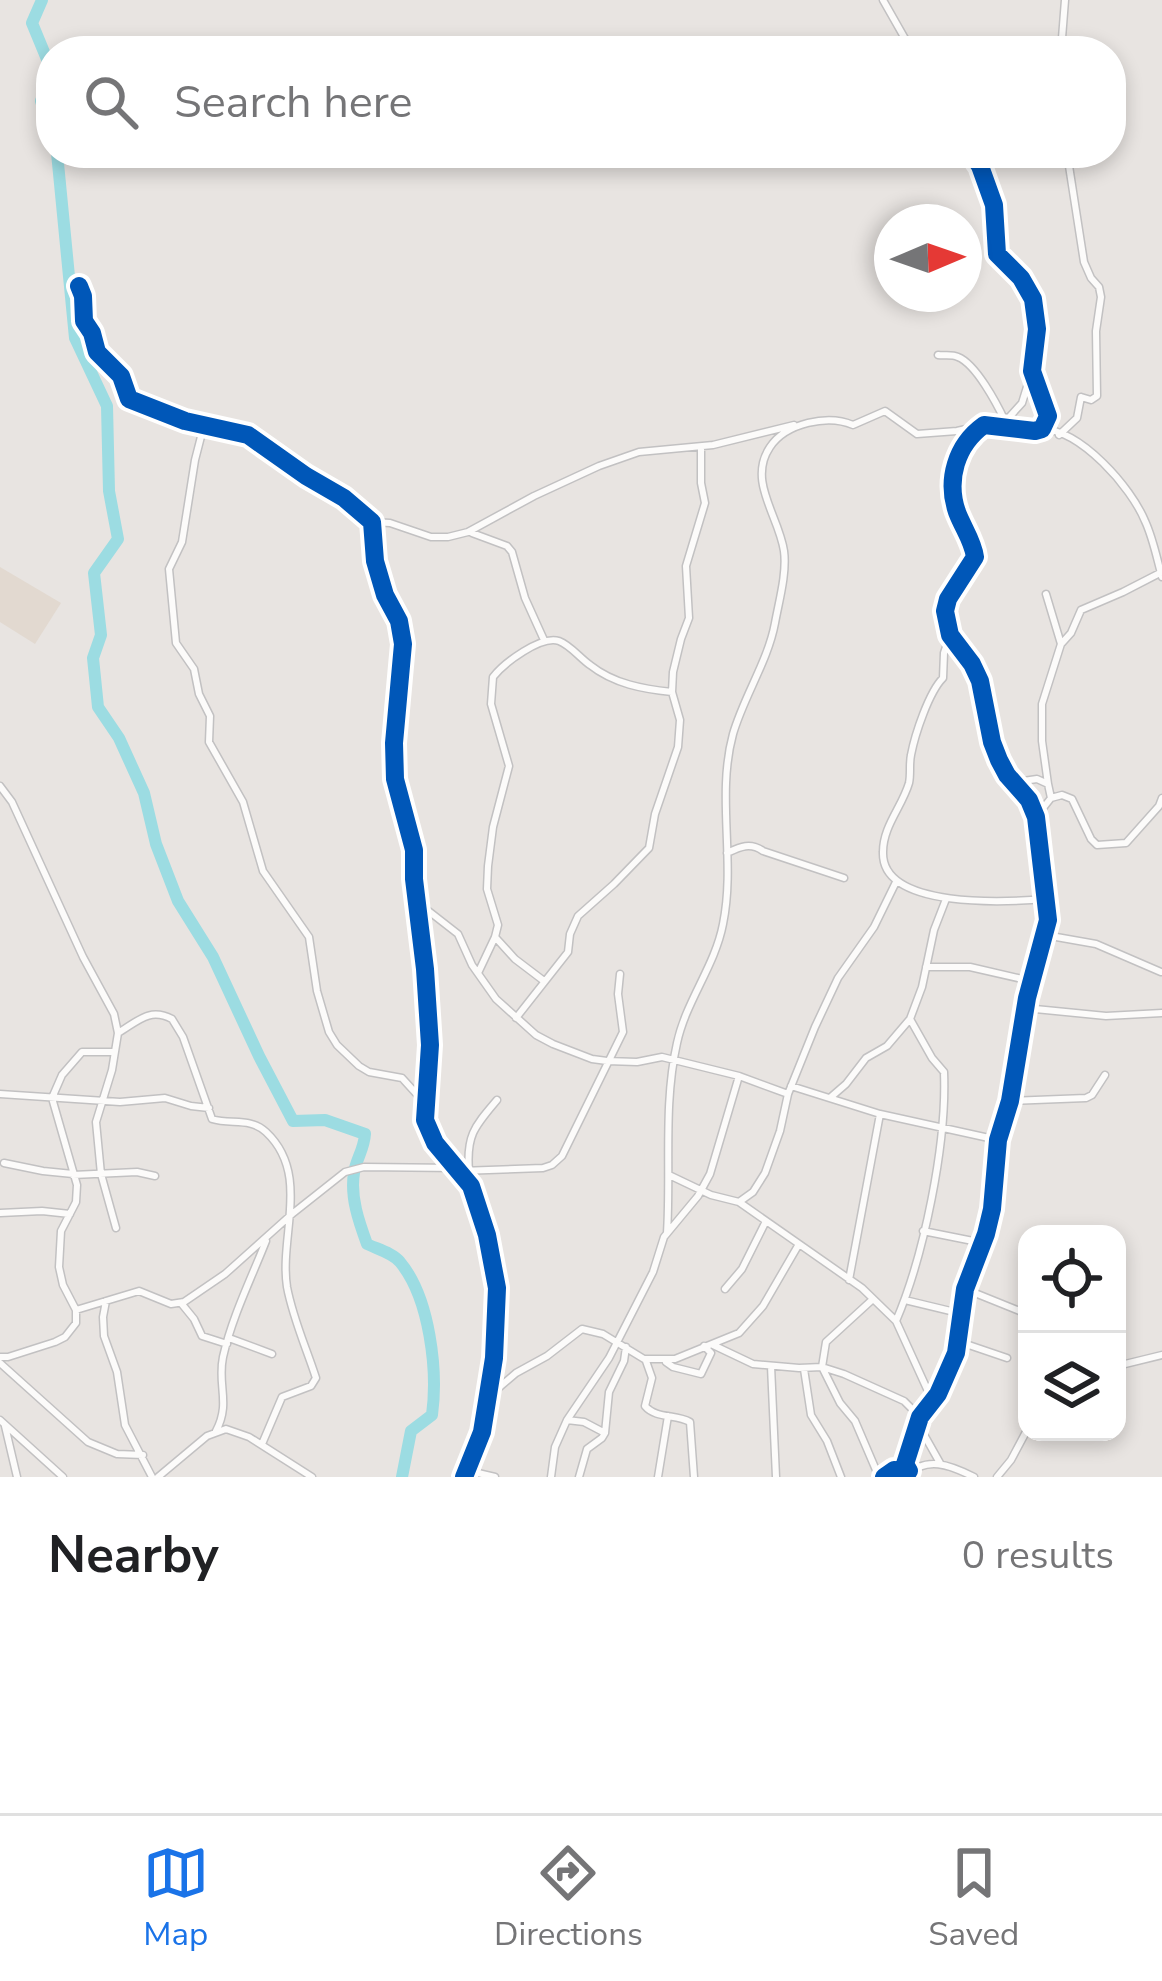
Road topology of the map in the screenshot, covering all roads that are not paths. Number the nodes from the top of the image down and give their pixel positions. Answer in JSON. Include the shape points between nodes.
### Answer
{"nodes":[{"id":1,"x":884,"y":0,"type":"edge"},
{"id":2,"x":1065,"y":0,"type":"edge"},
{"id":3,"x":904,"y":36,"type":"edge"},
{"id":4,"x":1062,"y":36,"type":"edge"},
{"id":5,"x":981,"y":168,"type":"edge"},
{"id":6,"x":1069,"y":168,"type":"edge"},
{"id":7,"x":79,"y":286,"type":"dead end"},
{"id":8,"x":938,"y":355,"type":"dead end"},
{"id":9,"x":1032,"y":371,"type":"junction"},
{"id":10,"x":800,"y":424,"type":"junction"},
{"id":11,"x":1004,"y":424,"type":"junction"},
{"id":12,"x":204,"y":425,"type":"junction"},
{"id":13,"x":984,"y":425,"type":"junction"},
{"id":14,"x":1042,"y":429,"type":"junction"},
{"id":15,"x":1059,"y":435,"type":"junction"},
{"id":16,"x":701,"y":447,"type":"junction"},
{"id":17,"x":372,"y":522,"type":"junction"},
{"id":18,"x":468,"y":532,"type":"junction"},
{"id":19,"x":1162,"y":574,"type":"edge"},
{"id":20,"x":1046,"y":594,"type":"dead end"},
{"id":21,"x":950,"y":635,"type":"junction"},
{"id":22,"x":544,"y":640,"type":"junction"},
{"id":23,"x":1061,"y":644,"type":"junction"},
{"id":24,"x":672,"y":692,"type":"junction"},
{"id":25,"x":1016,"y":782,"type":"junction"},
{"id":26,"x":1048,"y":784,"type":"junction"},
{"id":27,"x":0,"y":786,"type":"edge"},
{"id":28,"x":1051,"y":798,"type":"junction"},
{"id":29,"x":1161,"y":803,"type":"edge"},
{"id":30,"x":1036,"y":817,"type":"junction"},
{"id":31,"x":727,"y":853,"type":"junction"},
{"id":32,"x":844,"y":878,"type":"dead end"},
{"id":33,"x":896,"y":882,"type":"junction"},
{"id":34,"x":946,"y":899,"type":"junction"},
{"id":35,"x":1047,"y":899,"type":"junction"},
{"id":36,"x":417,"y":902,"type":"junction"},
{"id":37,"x":1045,"y":935,"type":"junction"},
{"id":38,"x":495,"y":937,"type":"junction"},
{"id":39,"x":926,"y":967,"type":"junction"},
{"id":40,"x":1161,"y":972,"type":"edge"},
{"id":41,"x":478,"y":973,"type":"junction"},
{"id":42,"x":620,"y":974,"type":"dead end"},
{"id":43,"x":544,"y":981,"type":"junction"},
{"id":44,"x":1031,"y":981,"type":"junction"},
{"id":45,"x":1025,"y":1008,"type":"junction"},
{"id":46,"x":1162,"y":1013,"type":"edge"},
{"id":47,"x":516,"y":1018,"type":"junction"},
{"id":48,"x":910,"y":1019,"type":"junction"},
{"id":49,"x":118,"y":1033,"type":"junction"},
{"id":50,"x":113,"y":1052,"type":"junction"},
{"id":51,"x":607,"y":1061,"type":"junction"},
{"id":52,"x":673,"y":1062,"type":"junction"},
{"id":53,"x":1105,"y":1075,"type":"dead end"},
{"id":54,"x":739,"y":1076,"type":"junction"},
{"id":55,"x":789,"y":1090,"type":"junction"},
{"id":56,"x":0,"y":1094,"type":"edge"},
{"id":57,"x":831,"y":1097,"type":"junction"},
{"id":58,"x":52,"y":1098,"type":"junction"},
{"id":59,"x":102,"y":1100,"type":"junction"},
{"id":60,"x":497,"y":1100,"type":"dead end"},
{"id":61,"x":1010,"y":1101,"type":"junction"},
{"id":62,"x":424,"y":1103,"type":"junction"},
{"id":63,"x":208,"y":1108,"type":"junction"},
{"id":64,"x":880,"y":1114,"type":"junction"},
{"id":65,"x":944,"y":1129,"type":"junction"},
{"id":66,"x":998,"y":1140,"type":"junction"},
{"id":67,"x":4,"y":1163,"type":"dead end"},
{"id":68,"x":462,"y":1170,"type":"junction"},
{"id":69,"x":73,"y":1174,"type":"junction"},
{"id":70,"x":100,"y":1174,"type":"junction"},
{"id":71,"x":669,"y":1174,"type":"junction"},
{"id":72,"x":154,"y":1176,"type":"dead end"},
{"id":73,"x":701,"y":1190,"type":"junction"},
{"id":74,"x":740,"y":1202,"type":"junction"},
{"id":75,"x":0,"y":1213,"type":"edge"},
{"id":76,"x":70,"y":1214,"type":"junction"},
{"id":77,"x":292,"y":1214,"type":"junction"},
{"id":78,"x":766,"y":1221,"type":"junction"},
{"id":79,"x":116,"y":1228,"type":"dead end"},
{"id":80,"x":923,"y":1232,"type":"junction"},
{"id":81,"x":667,"y":1233,"type":"junction"},
{"id":82,"x":267,"y":1239,"type":"junction"},
{"id":83,"x":983,"y":1243,"type":"junction"},
{"id":84,"x":799,"y":1244,"type":"junction"},
{"id":85,"x":849,"y":1280,"type":"junction"},
{"id":86,"x":965,"y":1288,"type":"junction"},
{"id":87,"x":725,"y":1289,"type":"dead end"},
{"id":88,"x":873,"y":1298,"type":"junction"},
{"id":89,"x":905,"y":1300,"type":"junction"},
{"id":90,"x":106,"y":1301,"type":"junction"},
{"id":91,"x":181,"y":1303,"type":"junction"},
{"id":92,"x":76,"y":1310,"type":"junction"},
{"id":93,"x":1018,"y":1310,"type":"edge"},
{"id":94,"x":959,"y":1313,"type":"junction"},
{"id":95,"x":896,"y":1321,"type":"junction"},
{"id":96,"x":228,"y":1341,"type":"junction"},
{"id":97,"x":616,"y":1341,"type":"junction"},
{"id":98,"x":957,"y":1341,"type":"junction"},
{"id":99,"x":626,"y":1347,"type":"junction"},
{"id":100,"x":708,"y":1348,"type":"junction"},
{"id":101,"x":272,"y":1354,"type":"dead end"},
{"id":102,"x":1162,"y":1355,"type":"edge"},
{"id":103,"x":1007,"y":1358,"type":"dead end"},
{"id":104,"x":644,"y":1359,"type":"junction"},
{"id":105,"x":0,"y":1360,"type":"edge"},
{"id":106,"x":663,"y":1360,"type":"junction"},
{"id":107,"x":1126,"y":1364,"type":"edge"},
{"id":108,"x":771,"y":1366,"type":"junction"},
{"id":109,"x":822,"y":1367,"type":"junction"},
{"id":110,"x":804,"y":1368,"type":"junction"},
{"id":111,"x":485,"y":1399,"type":"junction"},
{"id":112,"x":932,"y":1400,"type":"junction"},
{"id":113,"x":668,"y":1416,"type":"junction"},
{"id":114,"x":223,"y":1418,"type":"junction"},
{"id":115,"x":567,"y":1420,"type":"junction"},
{"id":116,"x":2,"y":1421,"type":"edge"},
{"id":117,"x":919,"y":1421,"type":"junction"},
{"id":118,"x":216,"y":1431,"type":"junction"},
{"id":119,"x":236,"y":1431,"type":"junction"},
{"id":120,"x":605,"y":1433,"type":"junction"},
{"id":121,"x":1021,"y":1441,"type":"edge"},
{"id":122,"x":262,"y":1444,"type":"junction"},
{"id":123,"x":143,"y":1455,"type":"junction"},
{"id":124,"x":940,"y":1463,"type":"junction"},
{"id":125,"x":465,"y":1474,"type":"edge"},
{"id":126,"x":907,"y":1474,"type":"edge"},
{"id":127,"x":17,"y":1477,"type":"edge"},
{"id":128,"x":63,"y":1477,"type":"edge"},
{"id":129,"x":155,"y":1477,"type":"edge"},
{"id":130,"x":312,"y":1477,"type":"edge"},
{"id":131,"x":496,"y":1477,"type":"edge"},
{"id":132,"x":551,"y":1477,"type":"edge"},
{"id":133,"x":580,"y":1477,"type":"edge"},
{"id":134,"x":658,"y":1477,"type":"edge"},
{"id":135,"x":694,"y":1477,"type":"edge"},
{"id":136,"x":776,"y":1477,"type":"edge"},
{"id":137,"x":841,"y":1477,"type":"edge"},
{"id":138,"x":882,"y":1477,"type":"edge"},
{"id":139,"x":974,"y":1477,"type":"edge"},
{"id":140,"x":997,"y":1477,"type":"edge"}],
"edges":[{"from":1,"to":3,"type":"street"},
{"from":2,"to":4,"type":"street"},
{"from":5,"to":9,"type":"street","via":[[994,205],[997,254],[1033,299]]},
{"from":6,"to":15,"type":"street","via":[[1084,262],[1101,297],[1097,396],[1081,397],[1077,418]]},
{"from":7,"to":12,"type":"street","via":[[97,352],[121,376],[129,399]]},
{"from":8,"to":11,"type":"street","via":[[966,364]]},
{"from":9,"to":11,"type":"street","via":[[1022,404]]},
{"from":9,"to":14,"type":"street","via":[[1048,416]]},
{"from":10,"to":13,"type":"street","via":[[853,424],[885,411],[917,434]]},
{"from":10,"to":16,"type":"street"},
{"from":10,"to":31,"type":"street","via":[[770,447],[761,473],[784,562],[774,630],[726,768]]},
{"from":11,"to":13,"type":"street"},
{"from":11,"to":14,"type":"street"},
{"from":12,"to":17,"type":"street","via":[[248,435]]},
{"from":12,"to":62,"type":"street","via":[[170,569],[176,643],[194,669],[210,716],[209,742],[243,802],[263,871],[309,937],[329,1032],[359,1066],[402,1078]]},
{"from":13,"to":21,"type":"street","via":[[967,441],[951,483],[974,557],[948,599]]},
{"from":14,"to":15,"type":"street"},
{"from":15,"to":19,"type":"street","via":[[1091,451],[1133,500]]},
{"from":16,"to":18,"type":"street","via":[[599,466]]},
{"from":16,"to":24,"type":"street","via":[[705,503],[686,566],[689,619]]},
{"from":17,"to":18,"type":"street","via":[[431,537]]},
{"from":17,"to":36,"type":"street","via":[[375,561],[402,633],[395,779],[411,833]]},
{"from":18,"to":22,"type":"street","via":[[512,552]]},
{"from":19,"to":23,"type":"street","via":[[1081,610]]},
{"from":20,"to":23,"type":"street"},
{"from":21,"to":25,"type":"street","via":[[978,676],[994,749]]},
{"from":21,"to":33,"type":"street","via":[[943,678],[928,700],[909,782],[882,847]]},
{"from":22,"to":24,"type":"street","via":[[559,641],[628,685]]},
{"from":22,"to":38,"type":"street","via":[[500,668],[491,686],[509,766],[488,866]]},
{"from":23,"to":26,"type":"street","via":[[1042,704]]},
{"from":24,"to":43,"type":"street","via":[[678,747],[649,848],[578,916],[568,952]]},
{"from":25,"to":26,"type":"street"},
{"from":25,"to":30,"type":"street"},
{"from":26,"to":28,"type":"street"},
{"from":27,"to":49,"type":"street"},
{"from":28,"to":29,"type":"street","via":[[1072,799],[1101,846],[1126,843]]},
{"from":28,"to":30,"type":"street"},
{"from":30,"to":35,"type":"street"},
{"from":31,"to":32,"type":"street","via":[[756,847]]},
{"from":31,"to":52,"type":"street","via":[[723,928]]},
{"from":33,"to":34,"type":"street"},
{"from":33,"to":55,"type":"street","via":[[838,978]]},
{"from":34,"to":35,"type":"street"},
{"from":34,"to":39,"type":"street"},
{"from":35,"to":37,"type":"street"},
{"from":36,"to":41,"type":"street","via":[[458,934]]},
{"from":36,"to":62,"type":"street","via":[[430,1021]]},
{"from":37,"to":40,"type":"street","via":[[1096,944]]},
{"from":37,"to":44,"type":"street"},
{"from":38,"to":41,"type":"street"},
{"from":38,"to":43,"type":"street"},
{"from":39,"to":44,"type":"street"},
{"from":39,"to":48,"type":"street"},
{"from":41,"to":47,"type":"street"},
{"from":42,"to":51,"type":"street","via":[[622,1032]]},
{"from":43,"to":47,"type":"street"},
{"from":44,"to":45,"type":"street"},
{"from":45,"to":46,"type":"street"},
{"from":45,"to":61,"type":"street"},
{"from":47,"to":51,"type":"street","via":[[560,1048]]},
{"from":48,"to":57,"type":"street"},
{"from":48,"to":65,"type":"street","via":[[944,1072]]},
{"from":49,"to":50,"type":"street"},
{"from":49,"to":63,"type":"street","via":[[152,1013],[172,1019]]},
{"from":50,"to":58,"type":"street","via":[[82,1052]]},
{"from":50,"to":59,"type":"street"},
{"from":51,"to":52,"type":"street"},
{"from":51,"to":68,"type":"street","via":[[558,1160],[543,1168]]},
{"from":52,"to":54,"type":"street"},
{"from":52,"to":71,"type":"street"},
{"from":53,"to":61,"type":"street","via":[[1086,1098]]},
{"from":54,"to":55,"type":"street"},
{"from":54,"to":73,"type":"street"},
{"from":55,"to":57,"type":"street"},
{"from":55,"to":74,"type":"street","via":[[765,1173]]},
{"from":56,"to":58,"type":"street"},
{"from":57,"to":64,"type":"street"},
{"from":58,"to":59,"type":"street"},
{"from":58,"to":69,"type":"street"},
{"from":59,"to":63,"type":"street","via":[[165,1098]]},
{"from":59,"to":70,"type":"street"},
{"from":60,"to":68,"type":"street","via":[[470,1136]]},
{"from":61,"to":66,"type":"street"},
{"from":62,"to":68,"type":"street","via":[[430,1136]]},
{"from":63,"to":77,"type":"street","via":[[216,1121],[251,1122],[267,1133],[281,1153]]},
{"from":64,"to":65,"type":"street"},
{"from":64,"to":85,"type":"street"},
{"from":65,"to":66,"type":"street"},
{"from":65,"to":80,"type":"street"},
{"from":66,"to":83,"type":"street"},
{"from":67,"to":69,"type":"street"},
{"from":68,"to":77,"type":"street","via":[[364,1167],[345,1172]]},
{"from":68,"to":111,"type":"street","via":[[497,1288]]},
{"from":69,"to":70,"type":"street"},
{"from":69,"to":76,"type":"street"},
{"from":70,"to":72,"type":"street"},
{"from":70,"to":79,"type":"street"},
{"from":71,"to":73,"type":"street"},
{"from":71,"to":81,"type":"street"},
{"from":73,"to":74,"type":"street"},
{"from":73,"to":81,"type":"street"},
{"from":74,"to":78,"type":"street"},
{"from":75,"to":76,"type":"street"},
{"from":76,"to":92,"type":"street","via":[[59,1267]]},
{"from":77,"to":82,"type":"street"},
{"from":77,"to":122,"type":"street","via":[[286,1284],[316,1378],[283,1396]]},
{"from":78,"to":84,"type":"street"},
{"from":78,"to":87,"type":"street"},
{"from":80,"to":83,"type":"street"},
{"from":80,"to":89,"type":"street"},
{"from":81,"to":97,"type":"street"},
{"from":82,"to":91,"type":"street"},
{"from":82,"to":96,"type":"street"},
{"from":83,"to":86,"type":"street"},
{"from":84,"to":85,"type":"street"},
{"from":84,"to":100,"type":"street","via":[[740,1333]]},
{"from":85,"to":88,"type":"street"},
{"from":86,"to":93,"type":"street"},
{"from":86,"to":94,"type":"street"},
{"from":88,"to":95,"type":"street"},
{"from":88,"to":109,"type":"street","via":[[826,1342]]},
{"from":89,"to":94,"type":"street"},
{"from":89,"to":95,"type":"street"},
{"from":90,"to":91,"type":"street","via":[[143,1291]]},
{"from":90,"to":92,"type":"street"},
{"from":90,"to":123,"type":"street","via":[[104,1336],[123,1418]]},
{"from":91,"to":96,"type":"street","via":[[202,1336]]},
{"from":92,"to":105,"type":"street","via":[[65,1337]]},
{"from":94,"to":98,"type":"street"},
{"from":95,"to":112,"type":"street"},
{"from":96,"to":101,"type":"street"},
{"from":96,"to":114,"type":"street"},
{"from":97,"to":99,"type":"street"},
{"from":97,"to":111,"type":"street","via":[[578,1330]]},
{"from":97,"to":115,"type":"street"},
{"from":98,"to":103,"type":"street"},
{"from":98,"to":112,"type":"street"},
{"from":99,"to":104,"type":"street"},
{"from":99,"to":120,"type":"street"},
{"from":100,"to":106,"type":"street"},
{"from":100,"to":106,"type":"street","via":[[701,1374]]},
{"from":100,"to":108,"type":"street"},
{"from":102,"to":107,"type":"street"},
{"from":104,"to":106,"type":"street"},
{"from":104,"to":113,"type":"street","via":[[652,1375],[646,1408]]},
{"from":105,"to":123,"type":"street","via":[[88,1442]]},
{"from":108,"to":110,"type":"street"},
{"from":108,"to":136,"type":"street"},
{"from":109,"to":110,"type":"street"},
{"from":109,"to":117,"type":"street","via":[[904,1401]]},
{"from":109,"to":138,"type":"street"},
{"from":110,"to":137,"type":"street","via":[[812,1415]]},
{"from":111,"to":125,"type":"street"},
{"from":112,"to":117,"type":"street"},
{"from":113,"to":134,"type":"street"},
{"from":113,"to":135,"type":"street","via":[[691,1425]]},
{"from":114,"to":118,"type":"street"},
{"from":114,"to":119,"type":"street"},
{"from":115,"to":120,"type":"street"},
{"from":115,"to":132,"type":"street"},
{"from":116,"to":127,"type":"street"},
{"from":116,"to":128,"type":"street"},
{"from":117,"to":124,"type":"street"},
{"from":117,"to":126,"type":"street"},
{"from":118,"to":119,"type":"street"},
{"from":118,"to":129,"type":"street"},
{"from":119,"to":122,"type":"street"},
{"from":120,"to":133,"type":"street","via":[[587,1449]]},
{"from":121,"to":140,"type":"street"},
{"from":122,"to":130,"type":"street"},
{"from":123,"to":129,"type":"street"},
{"from":124,"to":126,"type":"street"},
{"from":124,"to":139,"type":"street"},
{"from":125,"to":131,"type":"street"},
{"from":126,"to":138,"type":"street"}]}
